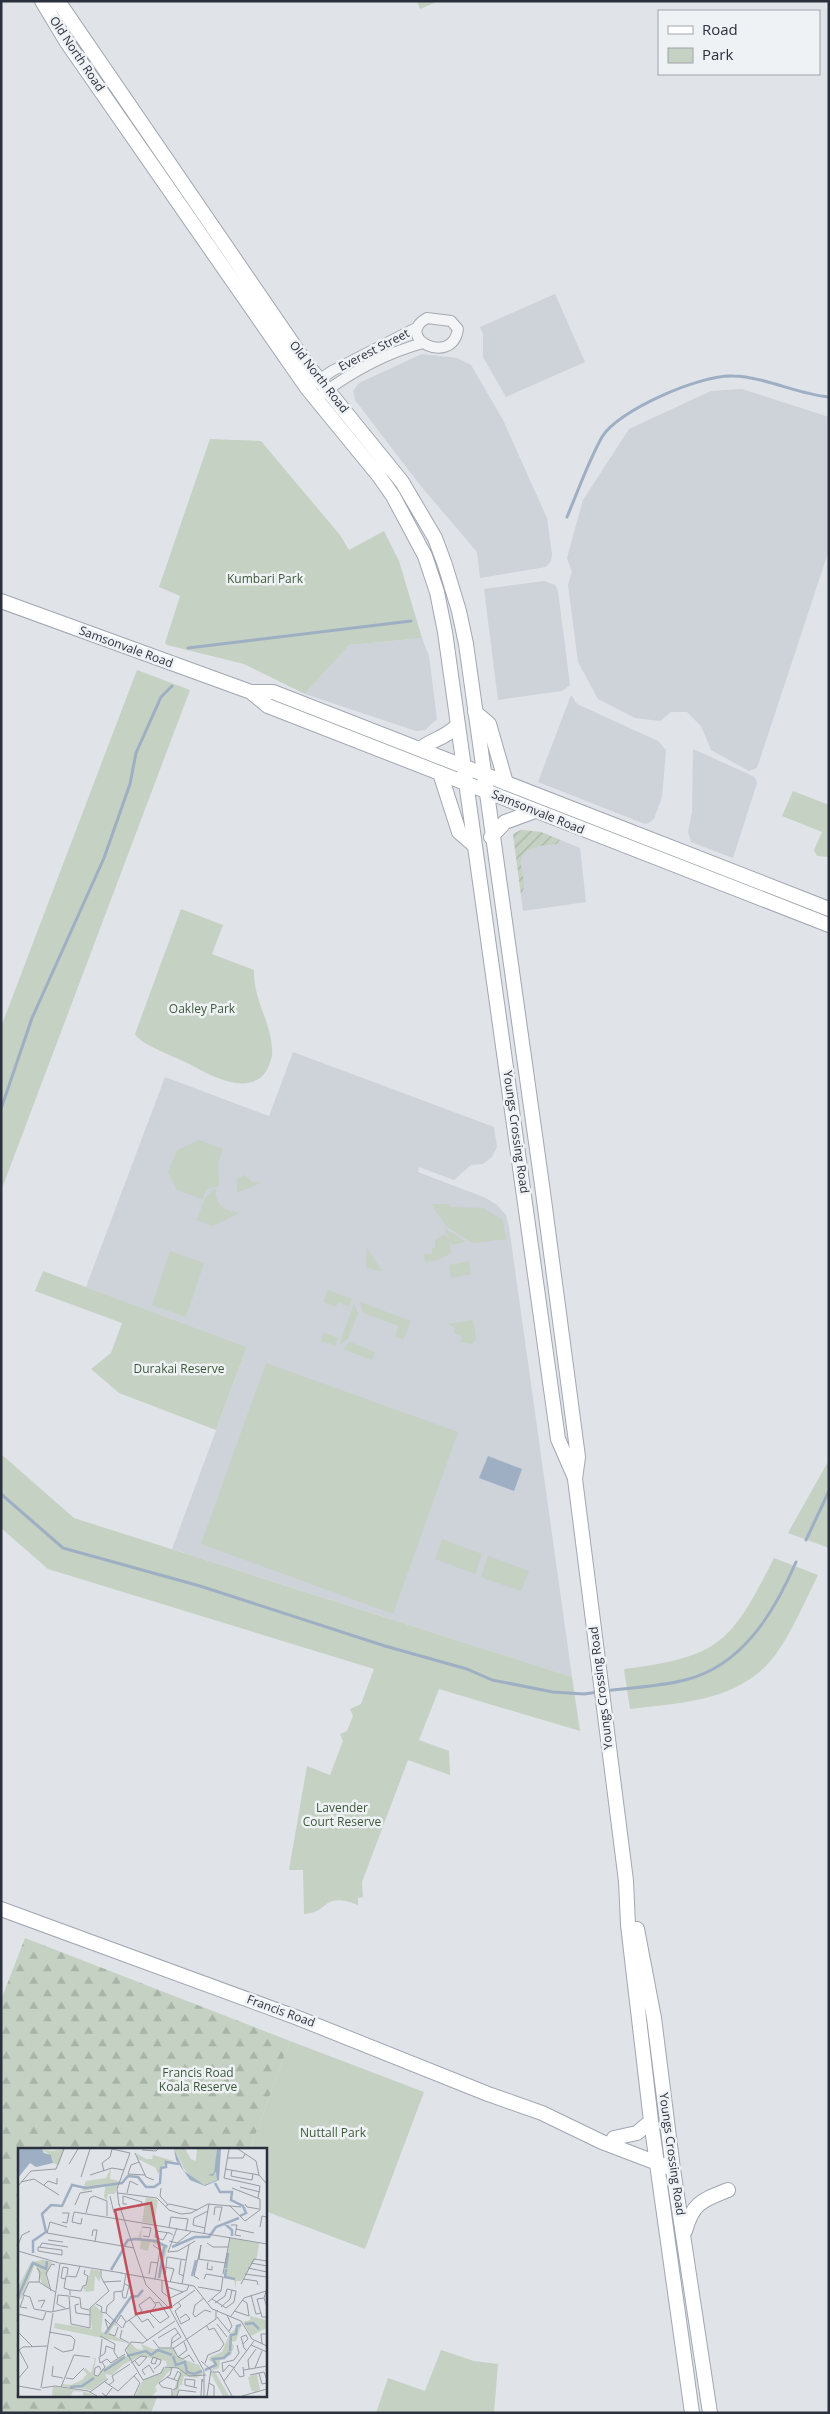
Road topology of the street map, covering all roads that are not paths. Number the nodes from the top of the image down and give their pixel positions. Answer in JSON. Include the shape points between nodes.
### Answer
{"nodes":[{"id":1,"x":42,"y":1,"type":"edge"},
{"id":2,"x":58,"y":1,"type":"edge"},
{"id":3,"x":416,"y":328,"type":"junction"},
{"id":4,"x":423,"y":343,"type":"junction"},
{"id":5,"x":324,"y":385,"type":"junction"},
{"id":6,"x":311,"y":394,"type":"junction"},
{"id":7,"x":1,"y":601,"type":"edge"},
{"id":8,"x":251,"y":692,"type":"junction"},
{"id":9,"x":475,"y":712,"type":"junction"},
{"id":10,"x":458,"y":725,"type":"junction"},
{"id":11,"x":420,"y":748,"type":"junction"},
{"id":12,"x":464,"y":766,"type":"junction"},
{"id":13,"x":440,"y":773,"type":"junction"},
{"id":14,"x":483,"y":774,"type":"junction"},
{"id":15,"x":506,"y":783,"type":"junction"},
{"id":16,"x":466,"y":784,"type":"junction"},
{"id":17,"x":485,"y":791,"type":"junction"},
{"id":18,"x":535,"y":811,"type":"junction"},
{"id":19,"x":491,"y":837,"type":"junction"},
{"id":20,"x":474,"y":845,"type":"junction"},
{"id":21,"x":829,"y":908,"type":"edge"},
{"id":22,"x":829,"y":925,"type":"edge"},
{"id":23,"x":575,"y":1478,"type":"junction"},
{"id":24,"x":627,"y":1897,"type":"junction"},
{"id":25,"x":1,"y":1908,"type":"edge"},
{"id":26,"x":558,"y":2120,"type":"junction"},
{"id":27,"x":651,"y":2121,"type":"junction"},
{"id":28,"x":614,"y":2138,"type":"junction"},
{"id":29,"x":657,"y":2159,"type":"junction"},
{"id":30,"x":672,"y":2164,"type":"junction"},
{"id":31,"x":728,"y":2190,"type":"dead end"},
{"id":32,"x":684,"y":2233,"type":"junction"},
{"id":33,"x":692,"y":2413,"type":"edge"},
{"id":34,"x":710,"y":2413,"type":"edge"}],
"edges":[{"from":1,"to":6,"type":"main road","name":"Old North Road","via":[[66,41]]},
{"from":2,"to":5,"type":"main road","name":"Old North Road"},
{"from":3,"to":4,"type":"street","name":"Everest Street"},
{"from":3,"to":4,"type":"street","name":"Everest Street","via":[[431,318],[450,321],[458,329],[455,339],[447,346],[432,347]]},
{"from":3,"to":5,"type":"street","name":"Everest Street"},
{"from":4,"to":5,"type":"street","name":"Everest Street","via":[[404,348]]},
{"from":5,"to":6,"type":"street","name":"Everest Street"},
{"from":5,"to":9,"type":"main road","name":"Old North Road","via":[[385,458],[435,538],[459,611]]},
{"from":6,"to":10,"type":"main road","name":"Old North Road","via":[[379,476],[425,556],[441,608]]},
{"from":7,"to":8,"type":"main road","name":"Samsonvale Road"},
{"from":8,"to":11,"type":"main road","name":"Samsonvale Road","via":[[273,692]]},
{"from":8,"to":13,"type":"main road","name":"Samsonvale Road","via":[[268,706]]},
{"from":9,"to":14,"type":"main road","name":"Old North Road"},
{"from":9,"to":15,"type":"main road","via":[[489,724]]},
{"from":10,"to":11,"type":"main road","via":[[443,738]]},
{"from":10,"to":12,"type":"main road","name":"Old North Road"},
{"from":11,"to":12,"type":"main road","name":"Samsonvale Road"},
{"from":12,"to":14,"type":"main road","name":"Samsonvale Road"},
{"from":12,"to":16,"type":"main road","name":"Old North Road"},
{"from":13,"to":16,"type":"main road","name":"Samsonvale Road"},
{"from":13,"to":20,"type":"main road","via":[[459,832]]},
{"from":14,"to":15,"type":"main road","name":"Samsonvale Road"},
{"from":14,"to":17,"type":"main road","name":"Old North Road"},
{"from":15,"to":21,"type":"main road","name":"Samsonvale Road"},
{"from":16,"to":17,"type":"main road","name":"Samsonvale Road"},
{"from":16,"to":20,"type":"main road","name":"Youngs Crossing Road"},
{"from":17,"to":18,"type":"main road","name":"Samsonvale Road"},
{"from":17,"to":19,"type":"main road","name":"Youngs Crossing Road"},
{"from":18,"to":19,"type":"main road","via":[[505,822]]},
{"from":18,"to":22,"type":"main road","name":"Samsonvale Road"},
{"from":19,"to":23,"type":"main road","name":"Youngs Crossing Road","via":[[578,1457]]},
{"from":20,"to":23,"type":"main road","name":"Youngs Crossing Road","via":[[558,1439]]},
{"from":23,"to":24,"type":"main road","name":"Youngs Crossing Road"},
{"from":24,"to":27,"type":"main road","name":"Youngs Crossing Road"},
{"from":24,"to":30,"type":"main road","name":"Youngs Crossing Road","via":[[654,2018]]},
{"from":25,"to":26,"type":"main road","name":"Francis Road","via":[[298,2018]]},
{"from":26,"to":28,"type":"main road","name":"Francis Road"},
{"from":26,"to":29,"type":"main road","name":"Francis Road","via":[[585,2135]]},
{"from":27,"to":28,"type":"main road","via":[[637,2133]]},
{"from":27,"to":29,"type":"main road","name":"Youngs Crossing Road"},
{"from":28,"to":29,"type":"main road","name":"Francis Road"},
{"from":29,"to":30,"type":"main road","name":"Francis Road"},
{"from":29,"to":33,"type":"main road","name":"Youngs Crossing Road"},
{"from":30,"to":32,"type":"main road","name":"Youngs Crossing Road"},
{"from":31,"to":32,"type":"main road","via":[[707,2197],[697,2205]]},
{"from":32,"to":34,"type":"main road","name":"Youngs Crossing Road"}]}
